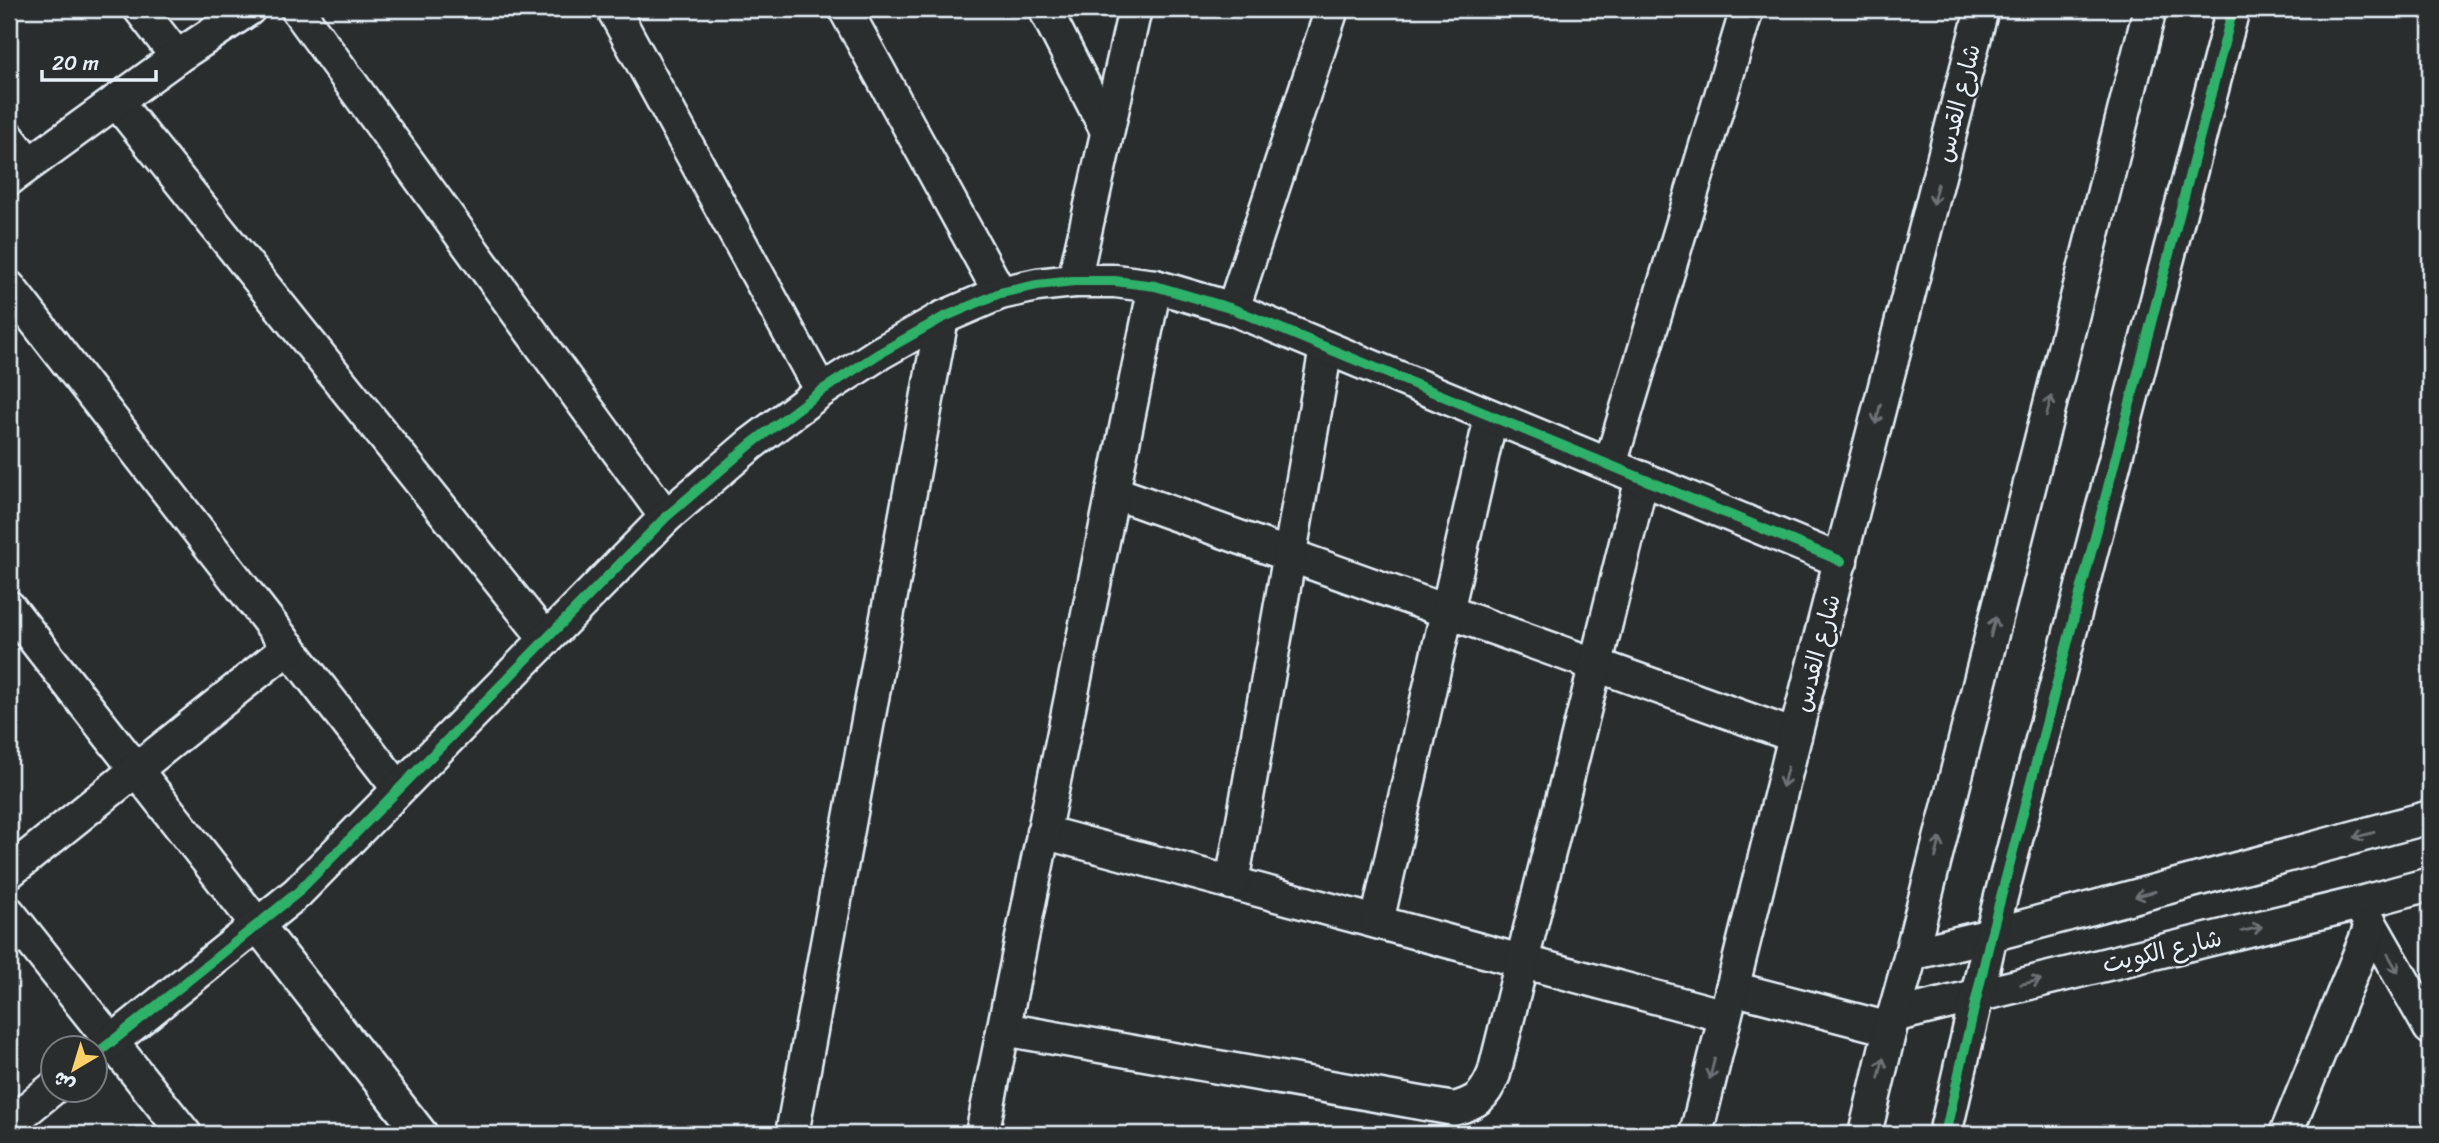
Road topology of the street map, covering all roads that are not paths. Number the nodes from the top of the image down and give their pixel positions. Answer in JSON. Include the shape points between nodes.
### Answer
{"nodes":[{"id":1,"x":141,"y":9,"type":"edge"},
{"id":2,"x":248,"y":9,"type":"edge"},
{"id":3,"x":297,"y":9,"type":"edge"},
{"id":4,"x":613,"y":9,"type":"edge"},
{"id":5,"x":845,"y":9,"type":"edge"},
{"id":6,"x":1045,"y":9,"type":"edge"},
{"id":7,"x":1135,"y":9,"type":"edge"},
{"id":8,"x":1332,"y":9,"type":"edge"},
{"id":9,"x":1747,"y":9,"type":"edge"},
{"id":10,"x":1982,"y":9,"type":"edge"},
{"id":11,"x":2150,"y":9,"type":"edge"},
{"id":12,"x":2234,"y":9,"type":"edge"},
{"id":13,"x":177,"y":57,"type":"junction"},
{"id":14,"x":116,"y":101,"type":"junction"},
{"id":15,"x":1107,"y":131,"type":"junction"},
{"id":16,"x":9,"y":138,"type":"edge"},
{"id":17,"x":19,"y":172,"type":"edge"},
{"id":18,"x":1074,"y":281,"type":"junction"},
{"id":19,"x":1155,"y":286,"type":"junction"},
{"id":20,"x":9,"y":287,"type":"edge"},
{"id":21,"x":1000,"y":293,"type":"junction"},
{"id":22,"x":1233,"y":309,"type":"junction"},
{"id":23,"x":942,"y":318,"type":"junction"},
{"id":24,"x":1326,"y":348,"type":"junction"},
{"id":25,"x":821,"y":391,"type":"junction"},
{"id":26,"x":1491,"y":417,"type":"junction"},
{"id":27,"x":1610,"y":465,"type":"junction"},
{"id":28,"x":1642,"y":478,"type":"junction"},
{"id":29,"x":1113,"y":492,"type":"junction"},
{"id":30,"x":666,"y":517,"type":"junction"},
{"id":31,"x":1290,"y":554,"type":"junction"},
{"id":32,"x":1840,"y":561,"type":"junction"},
{"id":33,"x":9,"y":607,"type":"edge"},
{"id":34,"x":1447,"y":612,"type":"junction"},
{"id":35,"x":546,"y":639,"type":"junction"},
{"id":36,"x":289,"y":647,"type":"junction"},
{"id":37,"x":1596,"y":665,"type":"junction"},
{"id":38,"x":1795,"y":736,"type":"junction"},
{"id":39,"x":136,"y":770,"type":"junction"},
{"id":40,"x":398,"y":788,"type":"junction"},
{"id":41,"x":2430,"y":817,"type":"edge"},
{"id":42,"x":1043,"y":832,"type":"junction"},
{"id":43,"x":9,"y":872,"type":"edge"},
{"id":44,"x":1232,"y":883,"type":"junction"},
{"id":45,"x":2425,"y":895,"type":"edge"},
{"id":46,"x":9,"y":914,"type":"edge"},
{"id":47,"x":2366,"y":914,"type":"junction"},
{"id":48,"x":1377,"y":922,"type":"junction"},
{"id":49,"x":259,"y":926,"type":"junction"},
{"id":50,"x":1991,"y":935,"type":"junction"},
{"id":51,"x":1911,"y":954,"type":"junction"},
{"id":52,"x":1524,"y":961,"type":"junction"},
{"id":53,"x":1977,"y":995,"type":"junction"},
{"id":54,"x":1728,"y":1002,"type":"junction"},
{"id":55,"x":1891,"y":1023,"type":"junction"},
{"id":56,"x":2430,"y":1028,"type":"edge"},
{"id":57,"x":1004,"y":1029,"type":"junction"},
{"id":58,"x":93,"y":1034,"type":"edge"},
{"id":59,"x":108,"y":1045,"type":"edge"},
{"id":60,"x":108,"y":1054,"type":"edge"},
{"id":61,"x":38,"y":1100,"type":"edge"},
{"id":62,"x":9,"y":1124,"type":"edge"},
{"id":63,"x":185,"y":1134,"type":"edge"},
{"id":64,"x":421,"y":1134,"type":"edge"},
{"id":65,"x":792,"y":1134,"type":"edge"},
{"id":66,"x":982,"y":1134,"type":"edge"},
{"id":67,"x":1696,"y":1134,"type":"edge"},
{"id":68,"x":1865,"y":1134,"type":"edge"},
{"id":69,"x":1945,"y":1134,"type":"edge"},
{"id":70,"x":2286,"y":1134,"type":"edge"}],
"edges":[{"from":1,"to":13,"type":"street"},
{"from":2,"to":13,"type":"street"},
{"from":3,"to":30,"type":"street"},
{"from":4,"to":25,"type":"street"},
{"from":5,"to":21,"type":"street"},
{"from":6,"to":15,"type":"street"},
{"from":7,"to":15,"type":"street"},
{"from":8,"to":22,"type":"street"},
{"from":9,"to":27,"type":"street"},
{"from":10,"to":32,"type":"street","name":"شارع القدس","one_way":true},
{"from":51,"to":11,"type":"street","one_way":true},
{"from":12,"to":50,"type":"street"},
{"from":13,"to":14,"type":"street"},
{"from":14,"to":17,"type":"street"},
{"from":14,"to":35,"type":"street"},
{"from":15,"to":18,"type":"street"},
{"from":16,"to":17,"type":"street"},
{"from":18,"to":19,"type":"street"},
{"from":18,"to":21,"type":"street"},
{"from":19,"to":22,"type":"street"},
{"from":19,"to":29,"type":"street"},
{"from":20,"to":36,"type":"street"},
{"from":21,"to":23,"type":"street"},
{"from":22,"to":24,"type":"street"},
{"from":23,"to":25,"type":"street"},
{"from":23,"to":65,"type":"street"},
{"from":24,"to":26,"type":"street"},
{"from":24,"to":31,"type":"street"},
{"from":25,"to":30,"type":"street"},
{"from":26,"to":27,"type":"street"},
{"from":26,"to":34,"type":"street"},
{"from":27,"to":28,"type":"street"},
{"from":28,"to":32,"type":"street"},
{"from":28,"to":37,"type":"street"},
{"from":29,"to":31,"type":"street"},
{"from":29,"to":42,"type":"street"},
{"from":30,"to":35,"type":"street"},
{"from":31,"to":34,"type":"street"},
{"from":31,"to":44,"type":"street"},
{"from":32,"to":38,"type":"street","name":"شارع القدس"},
{"from":33,"to":39,"type":"street"},
{"from":34,"to":37,"type":"street"},
{"from":34,"to":48,"type":"street"},
{"from":35,"to":40,"type":"street"},
{"from":36,"to":39,"type":"street"},
{"from":36,"to":40,"type":"street"},
{"from":37,"to":38,"type":"street"},
{"from":37,"to":52,"type":"street"},
{"from":38,"to":54,"type":"street","name":"شارع القدس","one_way":true},
{"from":39,"to":43,"type":"street"},
{"from":39,"to":49,"type":"street"},
{"from":40,"to":49,"type":"street"},
{"from":41,"to":50,"type":"street","one_way":true},
{"from":42,"to":44,"type":"street"},
{"from":42,"to":57,"type":"street"},
{"from":44,"to":48,"type":"street"},
{"from":45,"to":47,"type":"street","name":"شارع الكويت"},
{"from":46,"to":58,"type":"street"},
{"from":53,"to":47,"type":"street","name":"شارع الكويت","one_way":true},
{"from":47,"to":56,"type":"street","one_way":true},
{"from":47,"to":70,"type":"street"},
{"from":48,"to":52,"type":"street"},
{"from":49,"to":59,"type":"street"},
{"from":49,"to":64,"type":"street"},
{"from":50,"to":51,"type":"street"},
{"from":50,"to":53,"type":"street"},
{"from":51,"to":55,"type":"street"},
{"from":52,"to":54,"type":"street"},
{"from":52,"to":57,"type":"street","via":[[1486,1092],[1472,1104],[1454,1109]]},
{"from":53,"to":55,"type":"street","name":"شارع الكويت"},
{"from":53,"to":69,"type":"street"},
{"from":54,"to":55,"type":"street"},
{"from":54,"to":67,"type":"street","name":"شارع القدس","one_way":true},
{"from":68,"to":55,"type":"street","one_way":true},
{"from":57,"to":66,"type":"street"},
{"from":60,"to":63,"type":"street"},
{"from":61,"to":62,"type":"street"}]}
